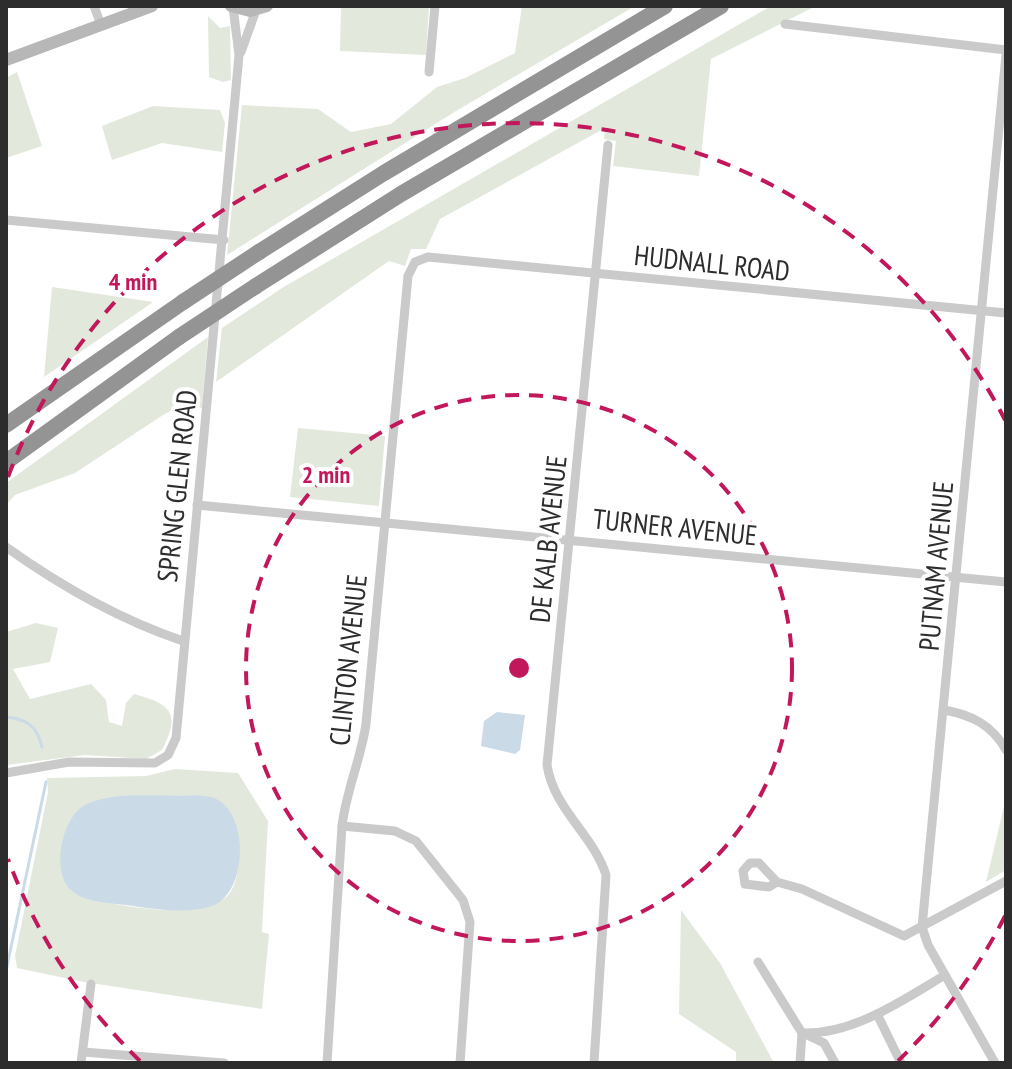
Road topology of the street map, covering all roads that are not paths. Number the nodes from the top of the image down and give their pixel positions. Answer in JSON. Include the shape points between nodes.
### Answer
{"nodes":[{"id":1,"x":94,"y":6,"type":"edge"},
{"id":2,"x":152,"y":6,"type":"edge"},
{"id":3,"x":435,"y":6,"type":"edge"},
{"id":4,"x":665,"y":6,"type":"edge"},
{"id":5,"x":721,"y":6,"type":"edge"},
{"id":6,"x":232,"y":7,"type":"edge"},
{"id":7,"x":262,"y":8,"type":"edge"},
{"id":8,"x":785,"y":24,"type":"dead end"},
{"id":9,"x":101,"y":25,"type":"junction"},
{"id":10,"x":1006,"y":53,"type":"edge"},
{"id":11,"x":239,"y":55,"type":"junction"},
{"id":12,"x":6,"y":60,"type":"edge"},
{"id":13,"x":429,"y":72,"type":"dead end"},
{"id":14,"x":608,"y":145,"type":"dead end"},
{"id":15,"x":6,"y":220,"type":"edge"},
{"id":16,"x":224,"y":240,"type":"junction"},
{"id":17,"x":415,"y":262,"type":"joint"},
{"id":18,"x":595,"y":274,"type":"junction"},
{"id":19,"x":982,"y":311,"type":"junction"},
{"id":20,"x":1006,"y":313,"type":"edge"},
{"id":21,"x":6,"y":425,"type":"edge"},
{"id":22,"x":6,"y":462,"type":"edge"},
{"id":23,"x":197,"y":505,"type":"junction"},
{"id":24,"x":384,"y":522,"type":"junction"},
{"id":25,"x":570,"y":539,"type":"junction"},
{"id":26,"x":6,"y":547,"type":"edge"},
{"id":27,"x":957,"y":577,"type":"junction"},
{"id":28,"x":1006,"y":582,"type":"edge"},
{"id":29,"x":183,"y":641,"type":"junction"},
{"id":30,"x":944,"y":710,"type":"junction"},
{"id":31,"x":1006,"y":750,"type":"edge"},
{"id":32,"x":6,"y":773,"type":"edge"},
{"id":33,"x":342,"y":826,"type":"junction"},
{"id":34,"x":1006,"y":881,"type":"edge"},
{"id":35,"x":777,"y":882,"type":"dead end"},
{"id":36,"x":922,"y":927,"type":"junction"},
{"id":37,"x":758,"y":962,"type":"dead end"},
{"id":38,"x":945,"y":975,"type":"junction"},
{"id":39,"x":91,"y":984,"type":"dead end"},
{"id":40,"x":877,"y":1014,"type":"junction"},
{"id":41,"x":802,"y":1033,"type":"junction"},
{"id":42,"x":83,"y":1052,"type":"junction"},
{"id":43,"x":833,"y":1062,"type":"edge"},
{"id":44,"x":81,"y":1063,"type":"edge"},
{"id":45,"x":216,"y":1063,"type":"edge"},
{"id":46,"x":224,"y":1063,"type":"edge"},
{"id":47,"x":327,"y":1063,"type":"edge"},
{"id":48,"x":460,"y":1063,"type":"edge"},
{"id":49,"x":594,"y":1063,"type":"edge"},
{"id":50,"x":800,"y":1063,"type":"edge"},
{"id":51,"x":901,"y":1063,"type":"edge"},
{"id":52,"x":995,"y":1063,"type":"edge"}],
"edges":[{"from":1,"to":9,"type":"street"},
{"from":2,"to":9,"type":"main road"},
{"from":3,"to":13,"type":"street"},
{"from":4,"to":21,"type":"highway","bridge":true,"via":[[394,166],[183,302]]},
{"from":5,"to":22,"type":"highway","bridge":true,"via":[[256,286]]},
{"from":6,"to":7,"type":"main road"},
{"from":6,"to":11,"type":"street","name":"SPRING GLEN ROAD"},
{"from":7,"to":11,"type":"street","name":"SPRING GLEN ROAD"},
{"from":8,"to":10,"type":"street"},
{"from":9,"to":12,"type":"main road"},
{"from":10,"to":19,"type":"street","name":"PUTNAM AVENUE"},
{"from":11,"to":16,"type":"street","name":"SPRING GLEN ROAD"},
{"from":14,"to":18,"type":"street","name":"DE KALB AVENUE"},
{"from":15,"to":16,"type":"street"},
{"from":16,"to":23,"type":"street","name":"SPRING GLEN ROAD"},
{"from":17,"to":18,"type":"street","name":"HUDNALL ROAD","via":[[428,257]]},
{"from":17,"to":24,"type":"street","name":"CLINTON AVENUE","via":[[408,276]]},
{"from":18,"to":19,"type":"street","name":"HUDNALL ROAD"},
{"from":18,"to":25,"type":"street","name":"DE KALB AVENUE"},
{"from":19,"to":20,"type":"street","name":"HUDNALL ROAD"},
{"from":19,"to":27,"type":"street","name":"PUTNAM AVENUE"},
{"from":23,"to":24,"type":"street","name":"TURNER AVENUE"},
{"from":23,"to":29,"type":"street","name":"SPRING GLEN ROAD"},
{"from":24,"to":25,"type":"street","name":"TURNER AVENUE"},
{"from":24,"to":33,"type":"street","name":"CLINTON AVENUE","via":[[366,724]]},
{"from":25,"to":27,"type":"street","name":"TURNER AVENUE"},
{"from":25,"to":49,"type":"street","name":"DE KALB AVENUE","via":[[547,765],[557,799],[606,875]]},
{"from":26,"to":29,"type":"street","via":[[106,611]]},
{"from":27,"to":28,"type":"street","name":"TURNER AVENUE"},
{"from":27,"to":30,"type":"street","name":"PUTNAM AVENUE"},
{"from":29,"to":32,"type":"street","name":"SPRING GLEN ROAD","via":[[176,738],[168,755],[155,763],[69,762]]},
{"from":30,"to":31,"type":"street","via":[[981,722]]},
{"from":30,"to":36,"type":"street","name":"PUTNAM AVENUE"},
{"from":33,"to":47,"type":"street","name":"CLINTON AVENUE"},
{"from":33,"to":48,"type":"street","via":[[406,834],[463,900],[470,922]]},
{"from":34,"to":36,"type":"street"},
{"from":35,"to":36,"type":"street","via":[[904,936]]},
{"from":36,"to":38,"type":"street"},
{"from":37,"to":41,"type":"street"},
{"from":38,"to":40,"type":"street"},
{"from":38,"to":52,"type":"street"},
{"from":39,"to":42,"type":"street"},
{"from":40,"to":41,"type":"street"},
{"from":40,"to":51,"type":"street"},
{"from":41,"to":43,"type":"street","via":[[824,1043]]},
{"from":41,"to":50,"type":"street"},
{"from":42,"to":44,"type":"street"},
{"from":42,"to":45,"type":"street"},
{"from":45,"to":46,"type":"street"}]}
